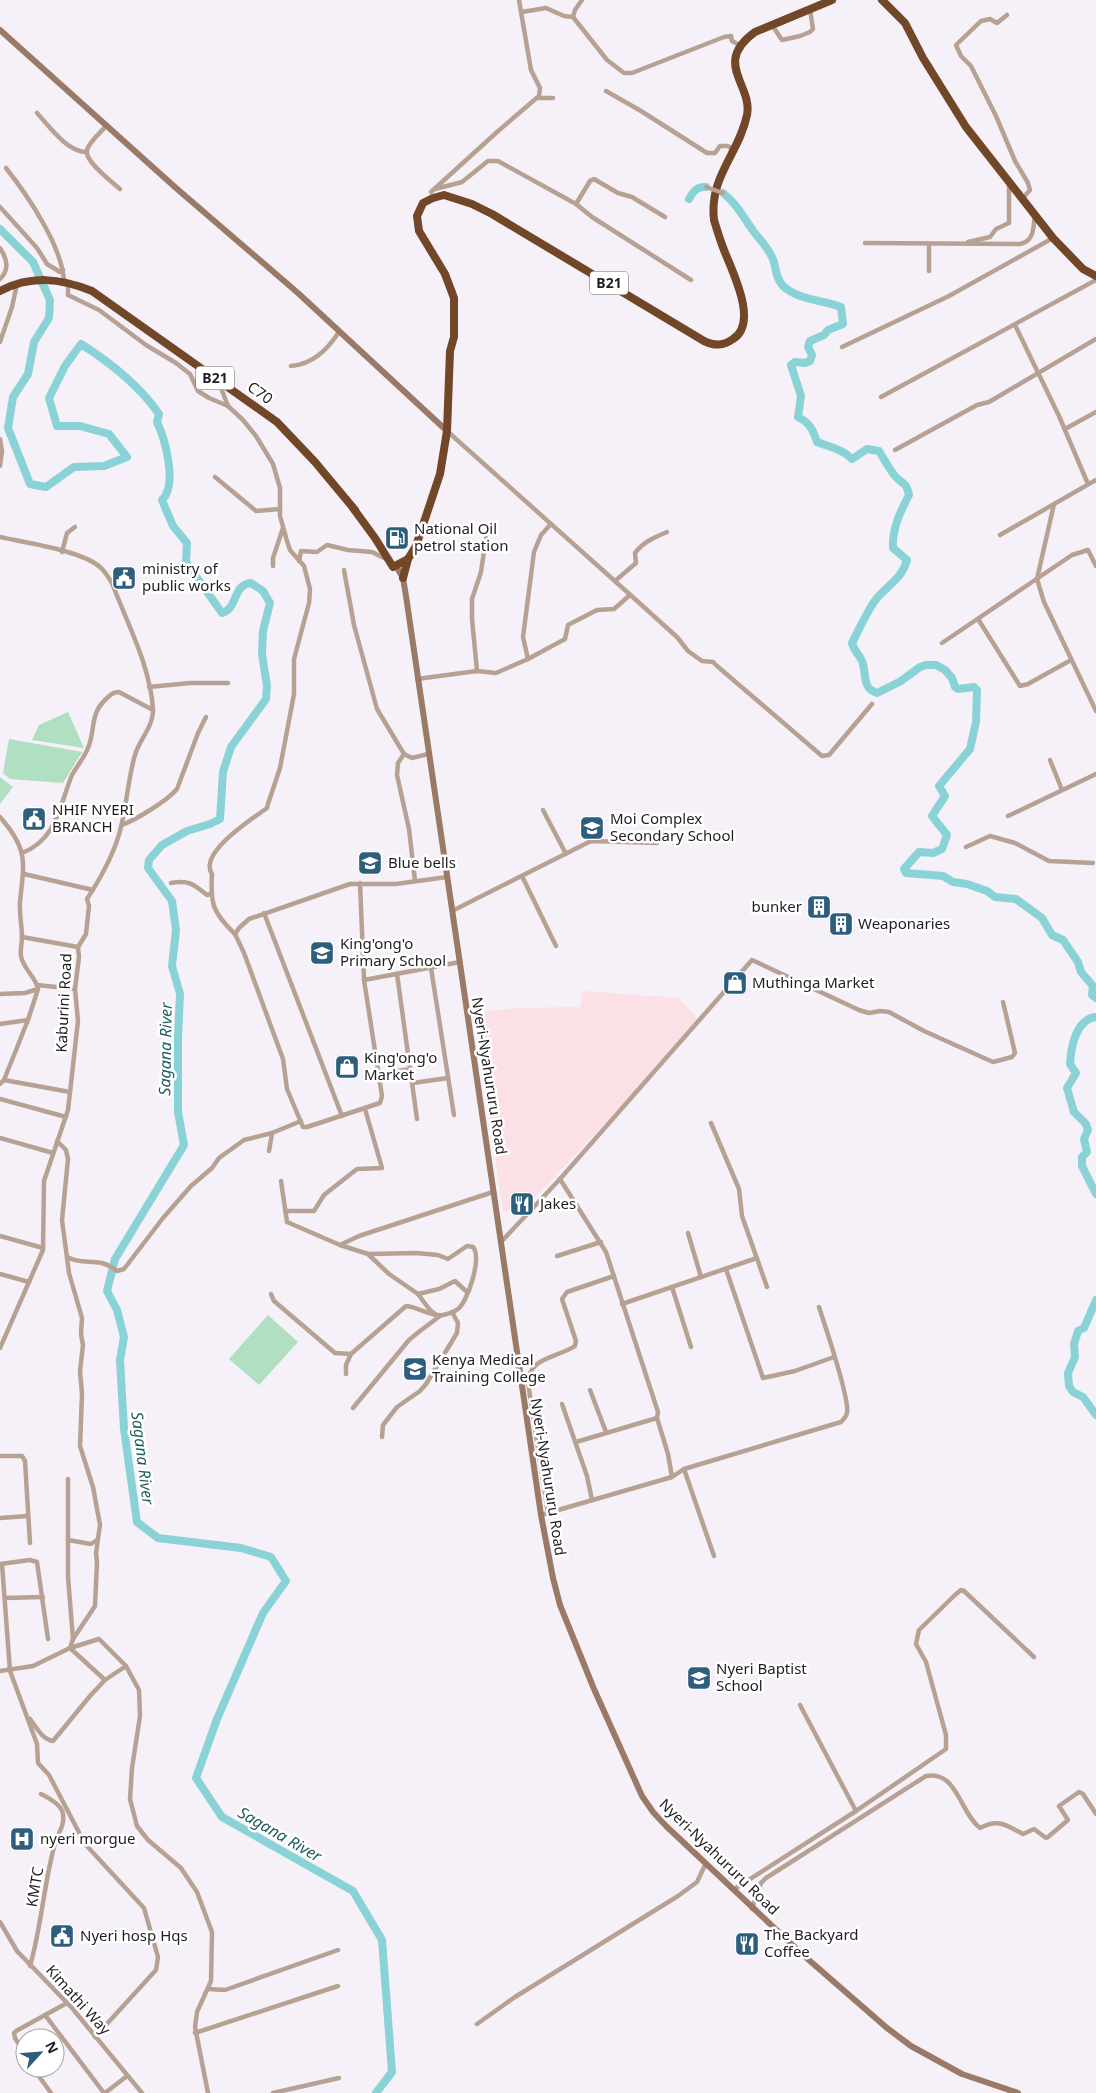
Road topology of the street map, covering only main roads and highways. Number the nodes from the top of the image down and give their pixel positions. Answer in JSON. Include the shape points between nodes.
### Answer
{"nodes":[{"id":1,"x":832,"y":0,"type":"edge"},
{"id":2,"x":882,"y":0,"type":"edge"},
{"id":3,"x":0,"y":30,"type":"edge"},
{"id":4,"x":1096,"y":276,"type":"edge"},
{"id":5,"x":0,"y":291,"type":"edge"},
{"id":6,"x":447,"y":431,"type":"junction"},
{"id":7,"x":406,"y":558,"type":"junction"},
{"id":8,"x":392,"y":563,"type":"junction"},
{"id":9,"x":402,"y":578,"type":"junction"},
{"id":10,"x":411,"y":636,"type":"junction"},
{"id":11,"x":1018,"y":2093,"type":"edge"}],
"edges":[{"from":1,"to":6,"type":"highway","number":"B21","via":[[755,32],[746,39],[736,58],[748,114],[719,177],[712,208],[742,297],[744,320],[739,335],[721,345],[692,335],[472,204],[444,195],[423,203],[417,216],[419,232],[445,274],[454,298]]},
{"from":2,"to":4,"type":"highway","via":[[905,23],[966,127],[1053,238],[1083,269]]},
{"from":3,"to":6,"type":"main road"},
{"from":5,"to":8,"type":"highway","name":"C70","number":"B21","via":[[36,279],[53,280],[66,281],[104,299],[276,422],[374,530]]},
{"from":6,"to":7,"type":"highway","number":"B21","via":[[440,474],[416,546]]},
{"from":7,"to":8,"type":"highway"},
{"from":7,"to":8,"type":"highway","via":[[397,558]]},
{"from":7,"to":9,"type":"highway","number":"B21"},
{"from":8,"to":9,"type":"main road","name":"Nyeri-Nyahururu Road"},
{"from":8,"to":10,"type":"main road","name":"Nyeri-Nyahururu Road","via":[[400,582]]},
{"from":9,"to":10,"type":"main road","name":"Nyeri-Nyahururu Road"},
{"from":10,"to":11,"type":"main road","name":"Nyeri-Nyahururu Road","via":[[541,1515],[552,1578],[594,1689],[639,1790],[653,1812],[752,1909],[911,2046],[962,2074]]}]}
